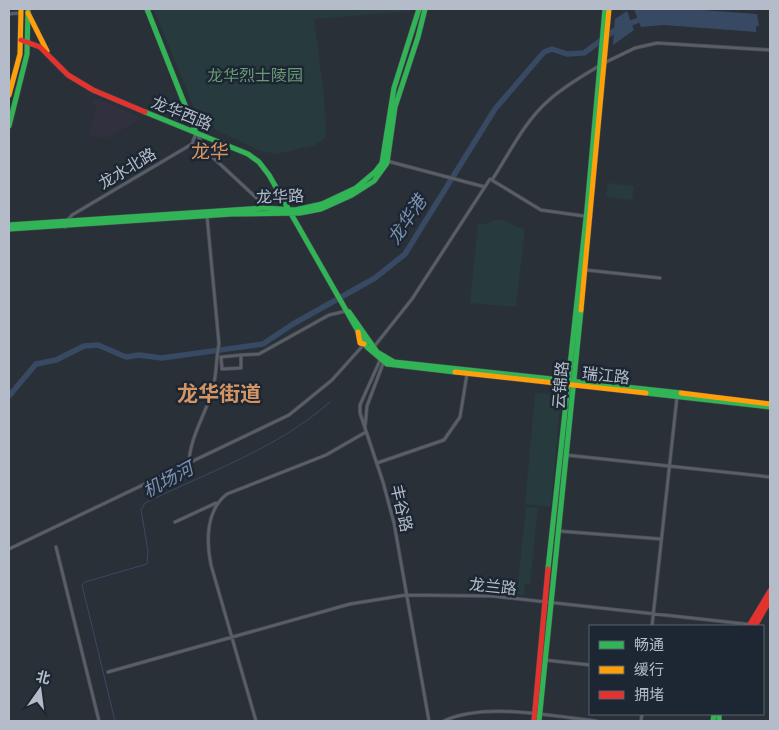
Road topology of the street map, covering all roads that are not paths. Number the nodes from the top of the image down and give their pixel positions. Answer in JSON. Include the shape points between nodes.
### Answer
{"nodes":[{"id":1,"x":147,"y":9,"type":"edge"},
{"id":2,"x":419,"y":9,"type":"edge"},
{"id":3,"x":425,"y":9,"type":"edge"},
{"id":4,"x":607,"y":9,"type":"edge"},
{"id":5,"x":21,"y":11,"type":"edge"},
{"id":6,"x":28,"y":11,"type":"edge"},
{"id":7,"x":9,"y":14,"type":"edge"},
{"id":8,"x":21,"y":40,"type":"junction"},
{"id":9,"x":28,"y":41,"type":"junction"},
{"id":10,"x":770,"y":50,"type":"edge"},
{"id":11,"x":603,"y":52,"type":"junction"},
{"id":12,"x":49,"y":55,"type":"junction"},
{"id":13,"x":602,"y":64,"type":"junction"},
{"id":14,"x":9,"y":95,"type":"edge"},
{"id":15,"x":9,"y":126,"type":"edge"},
{"id":16,"x":196,"y":132,"type":"junction"},
{"id":17,"x":387,"y":161,"type":"junction"},
{"id":18,"x":491,"y":180,"type":"junction"},
{"id":19,"x":485,"y":187,"type":"junction"},
{"id":20,"x":262,"y":203,"type":"dead end"},
{"id":21,"x":291,"y":211,"type":"junction"},
{"id":22,"x":206,"y":214,"type":"junction"},
{"id":23,"x":588,"y":216,"type":"junction"},
{"id":24,"x":9,"y":225,"type":"edge"},
{"id":25,"x":65,"y":225,"type":"junction"},
{"id":26,"x":9,"y":229,"type":"edge"},
{"id":27,"x":585,"y":270,"type":"junction"},
{"id":28,"x":660,"y":278,"type":"dead end"},
{"id":29,"x":346,"y":308,"type":"junction"},
{"id":30,"x":366,"y":342,"type":"junction"},
{"id":31,"x":372,"y":351,"type":"junction"},
{"id":32,"x":241,"y":355,"type":"junction"},
{"id":33,"x":383,"y":360,"type":"junction"},
{"id":34,"x":466,"y":374,"type":"junction"},
{"id":35,"x":571,"y":382,"type":"junction"},
{"id":36,"x":678,"y":396,"type":"junction"},
{"id":37,"x":770,"y":405,"type":"edge"},
{"id":38,"x":365,"y":430,"type":"junction"},
{"id":39,"x":566,"y":455,"type":"junction"},
{"id":40,"x":377,"y":463,"type":"junction"},
{"id":41,"x":189,"y":464,"type":"junction"},
{"id":42,"x":670,"y":466,"type":"junction"},
{"id":43,"x":770,"y":477,"type":"edge"},
{"id":44,"x":218,"y":503,"type":"junction"},
{"id":45,"x":175,"y":522,"type":"dead end"},
{"id":46,"x":558,"y":531,"type":"junction"},
{"id":47,"x":660,"y":539,"type":"junction"},
{"id":48,"x":56,"y":548,"type":"dead end"},
{"id":49,"x":9,"y":549,"type":"edge"},
{"id":50,"x":770,"y":591,"type":"edge"},
{"id":51,"x":406,"y":595,"type":"junction"},
{"id":52,"x":770,"y":600,"type":"edge"},
{"id":53,"x":547,"y":603,"type":"junction"},
{"id":54,"x":653,"y":614,"type":"junction"},
{"id":55,"x":652,"y":625,"type":"edge"},
{"id":56,"x":744,"y":625,"type":"edge"},
{"id":57,"x":753,"y":625,"type":"edge"},
{"id":58,"x":753,"y":625,"type":"edge"},
{"id":59,"x":233,"y":637,"type":"junction"},
{"id":60,"x":545,"y":660,"type":"junction"},
{"id":61,"x":589,"y":665,"type":"edge"},
{"id":62,"x":108,"y":672,"type":"dead end"},
{"id":63,"x":537,"y":714,"type":"junction"},
{"id":64,"x":100,"y":721,"type":"edge"},
{"id":65,"x":256,"y":721,"type":"edge"},
{"id":66,"x":429,"y":721,"type":"edge"},
{"id":67,"x":444,"y":721,"type":"edge"},
{"id":68,"x":534,"y":721,"type":"edge"},
{"id":69,"x":538,"y":721,"type":"edge"},
{"id":70,"x":596,"y":721,"type":"edge"}],
"edges":[{"from":1,"to":16,"type":"main road"},
{"from":2,"to":21,"type":"main road","name":"龙华路","via":[[393,94],[382,163],[365,181],[330,202]]},
{"from":3,"to":17,"type":"main road","name":"龙华路","via":[[418,40],[397,98]]},
{"from":4,"to":11,"type":"main road"},
{"from":4,"to":11,"type":"main road"},
{"from":5,"to":7,"type":"street"},
{"from":5,"to":8,"type":"main road"},
{"from":6,"to":9,"type":"main road"},
{"from":6,"to":12,"type":"main road"},
{"from":8,"to":9,"type":"main road","name":"龙华西路"},
{"from":8,"to":14,"type":"main road"},
{"from":9,"to":12,"type":"main road","name":"龙华西路"},
{"from":9,"to":15,"type":"main road"},
{"from":10,"to":13,"type":"street","via":[[657,43],[635,48]]},
{"from":11,"to":13,"type":"main road","name":"云锦路"},
{"from":12,"to":16,"type":"main road","name":"龙华西路","via":[[68,74],[94,90]]},
{"from":13,"to":18,"type":"street","via":[[568,84],[546,102]]},
{"from":13,"to":23,"type":"main road","name":"云锦路"},
{"from":16,"to":20,"type":"street","via":[[206,151]]},
{"from":16,"to":21,"type":"main road","name":"龙华西路","via":[[254,158],[269,175]]},
{"from":16,"to":25,"type":"street","name":"龙水北路","via":[[192,144],[72,215]]},
{"from":17,"to":19,"type":"street"},
{"from":17,"to":21,"type":"main road","name":"龙华路","via":[[380,174],[360,190],[321,209]]},
{"from":18,"to":19,"type":"street"},
{"from":18,"to":23,"type":"street","via":[[541,210]]},
{"from":19,"to":31,"type":"street","via":[[412,299]]},
{"from":21,"to":22,"type":"main road","name":"龙华路"},
{"from":21,"to":29,"type":"main road","name":"龙华西路"},
{"from":22,"to":25,"type":"main road","name":"龙华路"},
{"from":22,"to":25,"type":"main road","name":"龙华路"},
{"from":22,"to":41,"type":"street","via":[[220,344],[215,358],[214,383]]},
{"from":23,"to":27,"type":"main road","name":"云锦路"},
{"from":23,"to":35,"type":"main road","name":"云锦路"},
{"from":24,"to":25,"type":"main road"},
{"from":25,"to":26,"type":"main road"},
{"from":27,"to":28,"type":"street"},
{"from":27,"to":35,"type":"main road","name":"云锦路"},
{"from":29,"to":30,"type":"main road","name":"龙华西路"},
{"from":29,"to":30,"type":"main road","name":"龙华西路"},
{"from":29,"to":32,"type":"street","via":[[259,354]]},
{"from":30,"to":31,"type":"main road","name":"龙华西路"},
{"from":30,"to":41,"type":"street","via":[[332,380],[298,409]]},
{"from":31,"to":33,"type":"main road","name":"龙华西路"},
{"from":32,"to":32,"type":"street","via":[[241,368],[222,369],[221,357]]},
{"from":33,"to":34,"type":"main road","name":"瑞江路","via":[[399,367]]},
{"from":33,"to":35,"type":"main road","name":"瑞江路"},
{"from":33,"to":38,"type":"street","name":"丰谷路","via":[[367,406]]},
{"from":33,"to":38,"type":"street","name":"丰谷路","via":[[360,405]]},
{"from":34,"to":35,"type":"main road","name":"瑞江路"},
{"from":34,"to":40,"type":"street","via":[[460,417],[444,440]]},
{"from":35,"to":36,"type":"main road","name":"瑞江路"},
{"from":35,"to":37,"type":"main road","name":"瑞江路"},
{"from":35,"to":39,"type":"main road","name":"云锦路"},
{"from":35,"to":53,"type":"main road","name":"云锦路"},
{"from":36,"to":37,"type":"main road","name":"瑞江路"},
{"from":36,"to":42,"type":"street"},
{"from":38,"to":40,"type":"street","name":"丰谷路"},
{"from":38,"to":44,"type":"street","via":[[338,449],[233,492]]},
{"from":39,"to":42,"type":"street"},
{"from":39,"to":46,"type":"main road","name":"云锦路"},
{"from":40,"to":51,"type":"street","name":"丰谷路","via":[[394,523]]},
{"from":41,"to":49,"type":"street"},
{"from":42,"to":43,"type":"street"},
{"from":42,"to":47,"type":"street"},
{"from":44,"to":45,"type":"street"},
{"from":44,"to":59,"type":"street","via":[[211,520],[209,552]]},
{"from":46,"to":47,"type":"street"},
{"from":46,"to":53,"type":"main road","name":"云锦路"},
{"from":47,"to":54,"type":"street"},
{"from":48,"to":64,"type":"street"},
{"from":50,"to":57,"type":"main road"},
{"from":51,"to":53,"type":"street","name":"龙兰路","via":[[468,595]]},
{"from":51,"to":59,"type":"street","name":"龙兰路","via":[[358,603]]},
{"from":51,"to":66,"type":"street","name":"丰谷路"},
{"from":52,"to":58,"type":"main road"},
{"from":53,"to":54,"type":"street","name":"龙兰路"},
{"from":53,"to":60,"type":"main road","name":"云锦路"},
{"from":53,"to":63,"type":"main road","name":"云锦路"},
{"from":54,"to":55,"type":"street"},
{"from":54,"to":56,"type":"street","name":"龙兰路"},
{"from":59,"to":62,"type":"street","name":"龙兰路"},
{"from":59,"to":65,"type":"street"},
{"from":60,"to":61,"type":"street"},
{"from":60,"to":63,"type":"main road","name":"云锦路"},
{"from":63,"to":67,"type":"street","via":[[490,713]]},
{"from":63,"to":68,"type":"main road","name":"云锦路"},
{"from":63,"to":69,"type":"main road","name":"云锦路"},
{"from":63,"to":70,"type":"street"}]}
